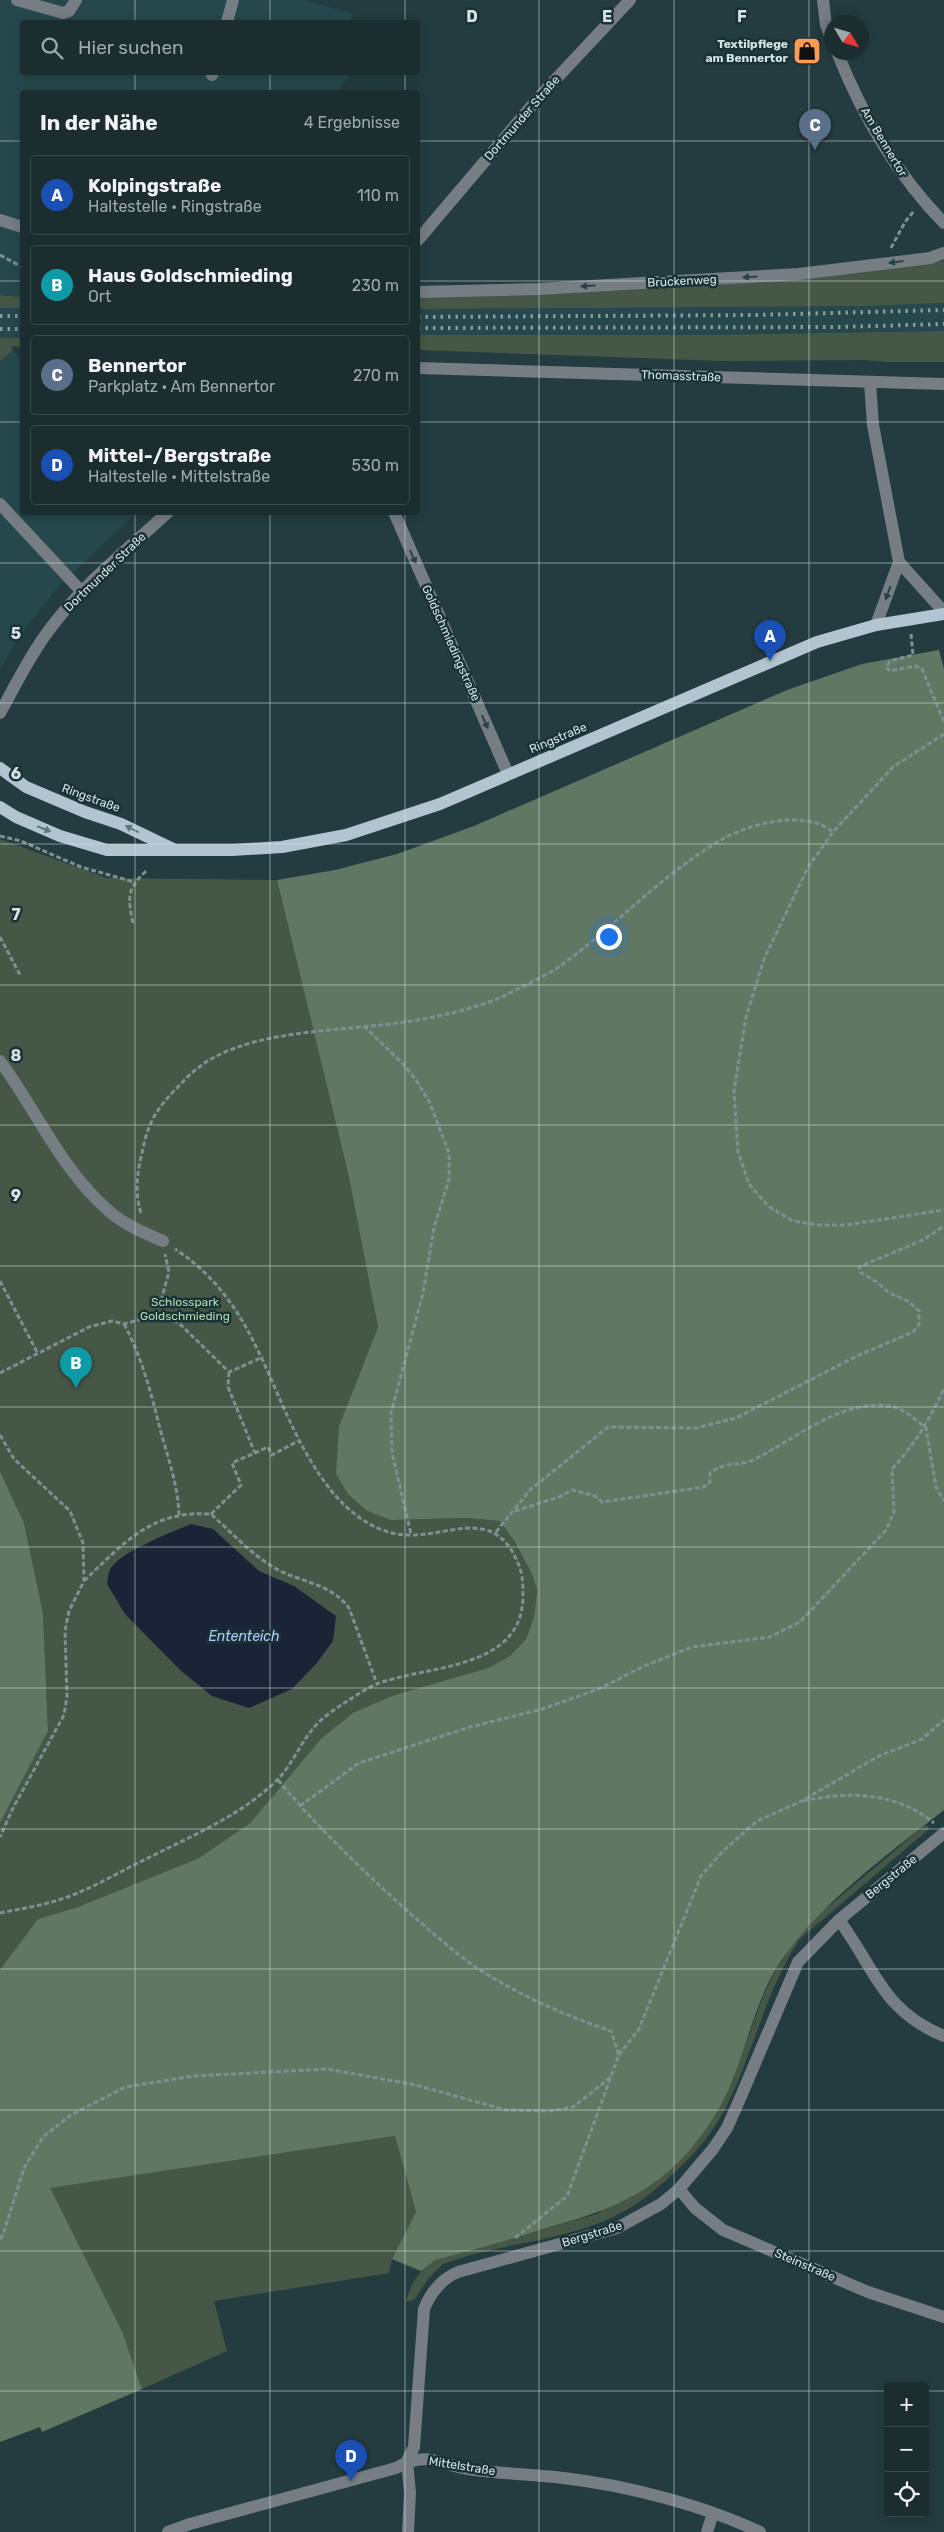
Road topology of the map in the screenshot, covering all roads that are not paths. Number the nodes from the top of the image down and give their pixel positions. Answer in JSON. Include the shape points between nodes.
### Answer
{"nodes":[{"id":1,"x":76,"y":0,"type":"edge"},
{"id":2,"x":234,"y":0,"type":"edge"},
{"id":3,"x":630,"y":0,"type":"edge"},
{"id":4,"x":823,"y":0,"type":"edge"},
{"id":5,"x":24,"y":1,"type":"edge"},
{"id":6,"x":825,"y":15,"type":"edge"},
{"id":7,"x":228,"y":20,"type":"edge"},
{"id":8,"x":841,"y":60,"type":"edge"},
{"id":9,"x":0,"y":220,"type":"edge"},
{"id":10,"x":944,"y":223,"type":"edge"},
{"id":11,"x":20,"y":226,"type":"edge"},
{"id":12,"x":420,"y":238,"type":"edge"},
{"id":13,"x":944,"y":253,"type":"edge"},
{"id":14,"x":420,"y":292,"type":"edge"},
{"id":15,"x":420,"y":368,"type":"edge"},
{"id":16,"x":870,"y":382,"type":"junction"},
{"id":17,"x":944,"y":384,"type":"edge"},
{"id":18,"x":0,"y":504,"type":"edge"},
{"id":19,"x":165,"y":515,"type":"edge"},
{"id":20,"x":395,"y":515,"type":"edge"},
{"id":21,"x":899,"y":562,"type":"junction"},
{"id":22,"x":82,"y":592,"type":"junction"},
{"id":23,"x":944,"y":613,"type":"edge"},
{"id":24,"x":876,"y":625,"type":"junction"},
{"id":25,"x":0,"y":713,"type":"edge"},
{"id":26,"x":0,"y":768,"type":"edge"},
{"id":27,"x":508,"y":774,"type":"junction"},
{"id":28,"x":0,"y":807,"type":"edge"},
{"id":29,"x":175,"y":850,"type":"junction"},
{"id":30,"x":0,"y":1061,"type":"edge"},
{"id":31,"x":163,"y":1242,"type":"road end"},
{"id":32,"x":941,"y":1830,"type":"edge"},
{"id":33,"x":839,"y":1920,"type":"junction"},
{"id":34,"x":944,"y":2036,"type":"edge"},
{"id":35,"x":679,"y":2189,"type":"junction"},
{"id":36,"x":944,"y":2317,"type":"edge"},
{"id":37,"x":407,"y":2461,"type":"junction"},
{"id":38,"x":713,"y":2513,"type":"junction"},
{"id":39,"x":168,"y":2532,"type":"edge"},
{"id":40,"x":408,"y":2532,"type":"edge"},
{"id":41,"x":706,"y":2532,"type":"edge"},
{"id":42,"x":760,"y":2532,"type":"edge"}],
"edges":[{"from":1,"to":5,"type":"street","via":[[69,11],[62,13]]},
{"from":2,"to":7,"type":"street"},
{"from":3,"to":12,"type":"street","name":"Dortmunder Straße","via":[[540,96]]},
{"from":4,"to":6,"type":"street"},
{"from":8,"to":10,"type":"street","name":"Am Bennertor","via":[[876,133],[922,201]]},
{"from":9,"to":11,"type":"street"},
{"from":13,"to":14,"type":"street","name":"Brückenweg","one_way":true,"via":[[930,258],[799,274],[538,289]]},
{"from":15,"to":16,"type":"street","name":"Thomasstraße"},
{"from":16,"to":17,"type":"street","name":"Thomasstraße"},
{"from":16,"to":21,"type":"street","via":[[873,425]]},
{"from":18,"to":22,"type":"street"},
{"from":19,"to":22,"type":"street","name":"Dortmunder Straße"},
{"from":20,"to":27,"type":"street","name":"Goldschmiedingstraße","one_way":true},
{"from":21,"to":23,"type":"street"},
{"from":21,"to":24,"type":"street","one_way":true},
{"from":22,"to":25,"type":"street","name":"Dortmunder Straße","via":[[44,637]]},
{"from":23,"to":24,"type":"main road","name":"Ringstraße"},
{"from":24,"to":27,"type":"main road","name":"Ringstraße","via":[[817,642]]},
{"from":29,"to":26,"type":"main road","name":"Ringstraße","one_way":true,"via":[[121,824],[26,786]]},
{"from":27,"to":29,"type":"main road","name":"Ringstraße","via":[[440,804],[346,835],[282,846]]},
{"from":28,"to":29,"type":"main road","name":"Ringstraße","one_way":true,"via":[[60,836],[107,850]]},
{"from":30,"to":31,"type":"street","via":[[51,1143],[91,1193],[110,1213]]},
{"from":32,"to":33,"type":"street","name":"Bergstraße"},
{"from":33,"to":34,"type":"street","via":[[880,1988],[894,2004],[912,2020]]},
{"from":33,"to":35,"type":"street","name":"Bergstraße","via":[[798,1962],[727,2128]]},
{"from":35,"to":36,"type":"street","name":"Steinstraße","via":[[695,2208],[723,2230],[868,2292]]},
{"from":35,"to":37,"type":"street","name":"Bergstraße","via":[[642,2216],[617,2228],[458,2272],[438,2285],[424,2309],[414,2447]]},
{"from":37,"to":38,"type":"street","name":"Mittelstraße","via":[[436,2459],[466,2469],[564,2478],[634,2491]]},
{"from":37,"to":39,"type":"street","name":"Mittelstraße","via":[[396,2468]]},
{"from":37,"to":40,"type":"street","name":"Bergstraße","via":[[410,2493]]},
{"from":38,"to":41,"type":"street"},
{"from":38,"to":42,"type":"street","name":"Mittelstraße"}]}
